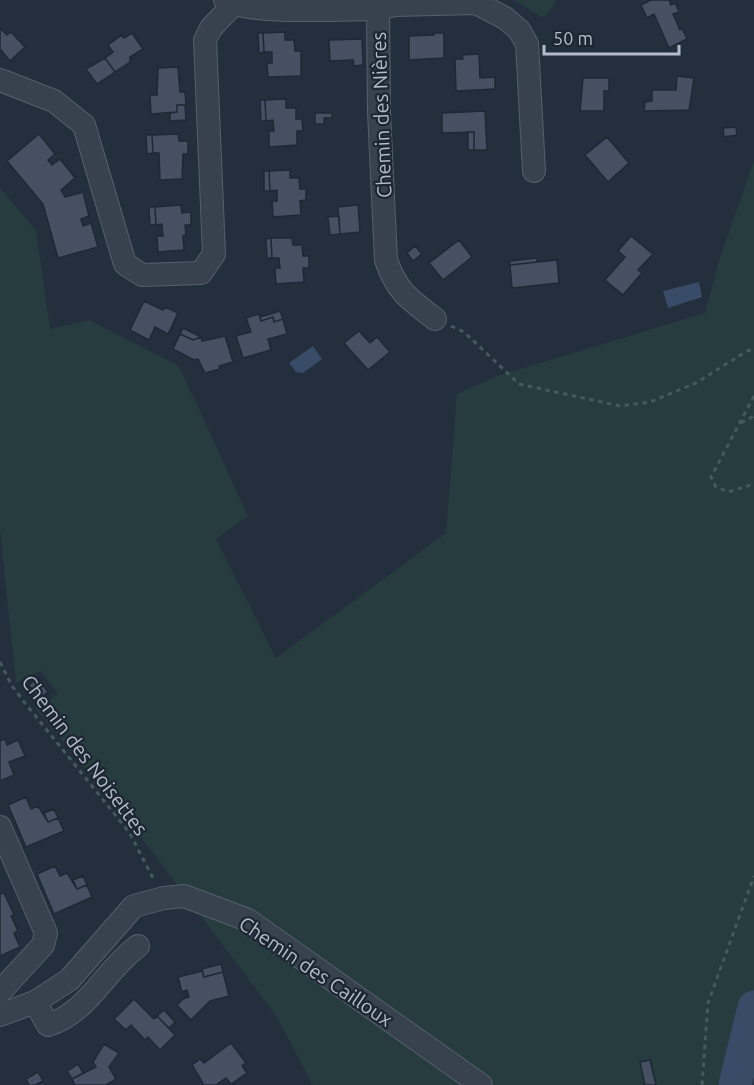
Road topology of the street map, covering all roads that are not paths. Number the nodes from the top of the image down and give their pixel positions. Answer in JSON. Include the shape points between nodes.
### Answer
{"nodes":[{"id":1,"x":229,"y":2,"type":"edge"},
{"id":2,"x":378,"y":9,"type":"junction"},
{"id":3,"x":0,"y":80,"type":"edge"},
{"id":4,"x":534,"y":171,"type":"dead end"},
{"id":5,"x":435,"y":319,"type":"road end"},
{"id":6,"x":0,"y":827,"type":"edge"},
{"id":7,"x":138,"y":946,"type":"dead end"},
{"id":8,"x":36,"y":1002,"type":"junction"},
{"id":9,"x":1,"y":1007,"type":"edge"},
{"id":10,"x":481,"y":1085,"type":"edge"}],
"edges":[{"from":1,"to":2,"type":"street","name":"Chemin des Nières","via":[[277,9]]},
{"from":1,"to":3,"type":"street","via":[[205,40],[214,254],[201,273],[142,274],[124,264],[84,125],[54,101]]},
{"from":2,"to":4,"type":"street","via":[[394,5],[476,3],[519,30],[527,44]]},
{"from":2,"to":5,"type":"street","name":"Chemin des Nières","via":[[386,261],[392,280],[408,299]]},
{"from":6,"to":9,"type":"street","via":[[46,933],[43,945]]},
{"from":7,"to":8,"type":"street","via":[[123,957],[84,1004],[59,1022],[48,1025]]},
{"from":8,"to":9,"type":"street","name":"Chemin des Cailloux"},
{"from":8,"to":10,"type":"street","name":"Chemin des Cailloux","via":[[69,980],[134,906],[184,896],[248,920]]}]}
